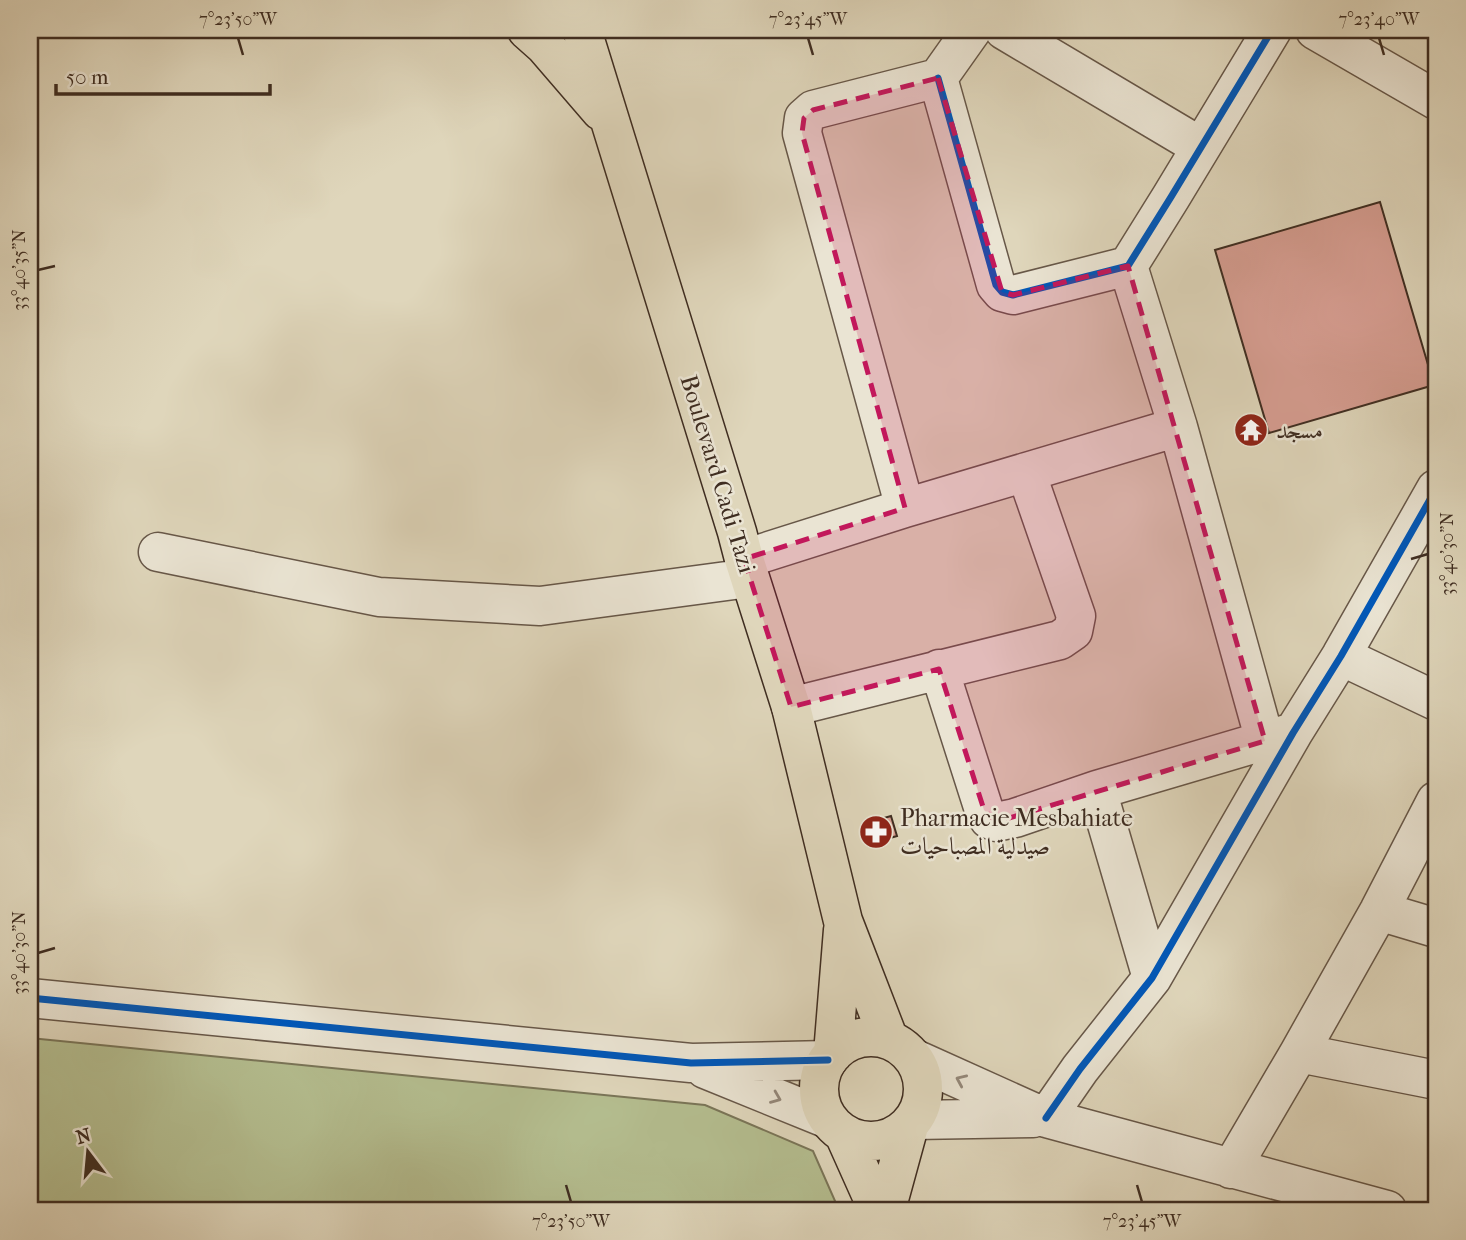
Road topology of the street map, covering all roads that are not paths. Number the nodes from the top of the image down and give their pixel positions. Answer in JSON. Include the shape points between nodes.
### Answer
{"nodes":[{"id":1,"x":527,"y":30,"type":"edge"},
{"id":2,"x":582,"y":30,"type":"edge"},
{"id":3,"x":610,"y":30,"type":"edge"},
{"id":4,"x":972,"y":30,"type":"edge"},
{"id":5,"x":1004,"y":30,"type":"edge"},
{"id":6,"x":1272,"y":30,"type":"edge"},
{"id":7,"x":1315,"y":30,"type":"edge"},
{"id":8,"x":597,"y":78,"type":"junction"},
{"id":9,"x":938,"y":78,"type":"junction"},
{"id":10,"x":1436,"y":100,"type":"edge"},
{"id":11,"x":610,"y":121,"type":"junction"},
{"id":12,"x":1201,"y":147,"type":"junction"},
{"id":13,"x":1128,"y":266,"type":"junction"},
{"id":14,"x":1178,"y":427,"type":"junction"},
{"id":15,"x":1026,"y":472,"type":"junction"},
{"id":16,"x":1436,"y":489,"type":"edge"},
{"id":17,"x":905,"y":508,"type":"junction"},
{"id":18,"x":1426,"y":526,"type":"edge"},
{"id":19,"x":158,"y":552,"type":"dead end"},
{"id":20,"x":747,"y":568,"type":"junction"},
{"id":21,"x":1341,"y":656,"type":"junction"},
{"id":22,"x":939,"y":669,"type":"junction"},
{"id":23,"x":1436,"y":701,"type":"edge"},
{"id":24,"x":791,"y":707,"type":"junction"},
{"id":25,"x":1279,"y":737,"type":"junction"},
{"id":26,"x":1097,"y":790,"type":"junction"},
{"id":27,"x":1436,"y":801,"type":"edge"},
{"id":28,"x":1378,"y":911,"type":"junction"},
{"id":29,"x":843,"y":921,"type":"junction"},
{"id":30,"x":1436,"y":928,"type":"edge"},
{"id":31,"x":1152,"y":978,"type":"junction"},
{"id":32,"x":30,"y":998,"type":"edge"},
{"id":33,"x":902,"y":1049,"type":"junction"},
{"id":34,"x":1299,"y":1053,"type":"junction"},
{"id":35,"x":830,"y":1057,"type":"junction"},
{"id":36,"x":691,"y":1063,"type":"junction"},
{"id":37,"x":1436,"y":1080,"type":"edge"},
{"id":38,"x":1046,"y":1118,"type":"junction"},
{"id":39,"x":912,"y":1123,"type":"junction"},
{"id":40,"x":836,"y":1126,"type":"junction"},
{"id":41,"x":1231,"y":1168,"type":"junction"},
{"id":42,"x":878,"y":1210,"type":"edge"},
{"id":43,"x":886,"y":1210,"type":"edge"},
{"id":44,"x":1387,"y":1210,"type":"edge"}],
"edges":[{"from":1,"to":11,"type":"main road"},
{"from":2,"to":8,"type":"main road","name":"Boulevard Cadi Tazi"},
{"from":3,"to":8,"type":"main road"},
{"from":4,"to":9,"type":"street"},
{"from":5,"to":12,"type":"street"},
{"from":6,"to":12,"type":"street"},
{"from":7,"to":10,"type":"street"},
{"from":8,"to":11,"type":"main road","name":"Boulevard Cadi Tazi"},
{"from":9,"to":13,"type":"street","via":[[996,285],[1002,292],[1013,295]]},
{"from":9,"to":17,"type":"street","via":[[813,110],[804,118],[802,133]]},
{"from":11,"to":20,"type":"main road","name":"Boulevard Cadi Tazi"},
{"from":12,"to":13,"type":"street"},
{"from":13,"to":14,"type":"street"},
{"from":14,"to":15,"type":"street"},
{"from":14,"to":25,"type":"street"},
{"from":15,"to":17,"type":"street"},
{"from":15,"to":22,"type":"street","via":[[1076,616],[1073,631],[1060,640]]},
{"from":16,"to":18,"type":"street"},
{"from":17,"to":20,"type":"street"},
{"from":18,"to":21,"type":"street"},
{"from":19,"to":20,"type":"street","via":[[379,597],[540,606]]},
{"from":20,"to":24,"type":"main road","name":"Boulevard Cadi Tazi"},
{"from":21,"to":23,"type":"street"},
{"from":21,"to":25,"type":"street"},
{"from":22,"to":24,"type":"street"},
{"from":22,"to":26,"type":"street","via":[[989,819],[1015,818]]},
{"from":24,"to":29,"type":"main road","name":"Boulevard Cadi Tazi"},
{"from":25,"to":26,"type":"street"},
{"from":25,"to":31,"type":"street"},
{"from":26,"to":31,"type":"street"},
{"from":27,"to":28,"type":"street"},
{"from":28,"to":30,"type":"street"},
{"from":28,"to":34,"type":"street"},
{"from":29,"to":33,"type":"main road","name":"Boulevard Cadi Tazi"},
{"from":29,"to":35,"type":"main road","name":"Boulevard Cadi Tazi"},
{"from":31,"to":38,"type":"street"},
{"from":32,"to":36,"type":"street"},
{"from":33,"to":35,"type":"main road","via":[[874,1037],[859,1038]]},
{"from":38,"to":33,"type":"street","one_way":true},
{"from":33,"to":39,"type":"main road","via":[[923,1079],[923,1100]]},
{"from":34,"to":37,"type":"street"},
{"from":34,"to":41,"type":"street"},
{"from":35,"to":36,"type":"street"},
{"from":35,"to":40,"type":"main road","via":[[819,1090],[821,1105]]},
{"from":36,"to":40,"type":"street","one_way":true},
{"from":38,"to":39,"type":"street"},
{"from":38,"to":41,"type":"street"},
{"from":39,"to":40,"type":"main road","via":[[878,1142],[860,1141]]},
{"from":39,"to":43,"type":"main road"},
{"from":40,"to":42,"type":"main road"},
{"from":41,"to":44,"type":"street"}]}
